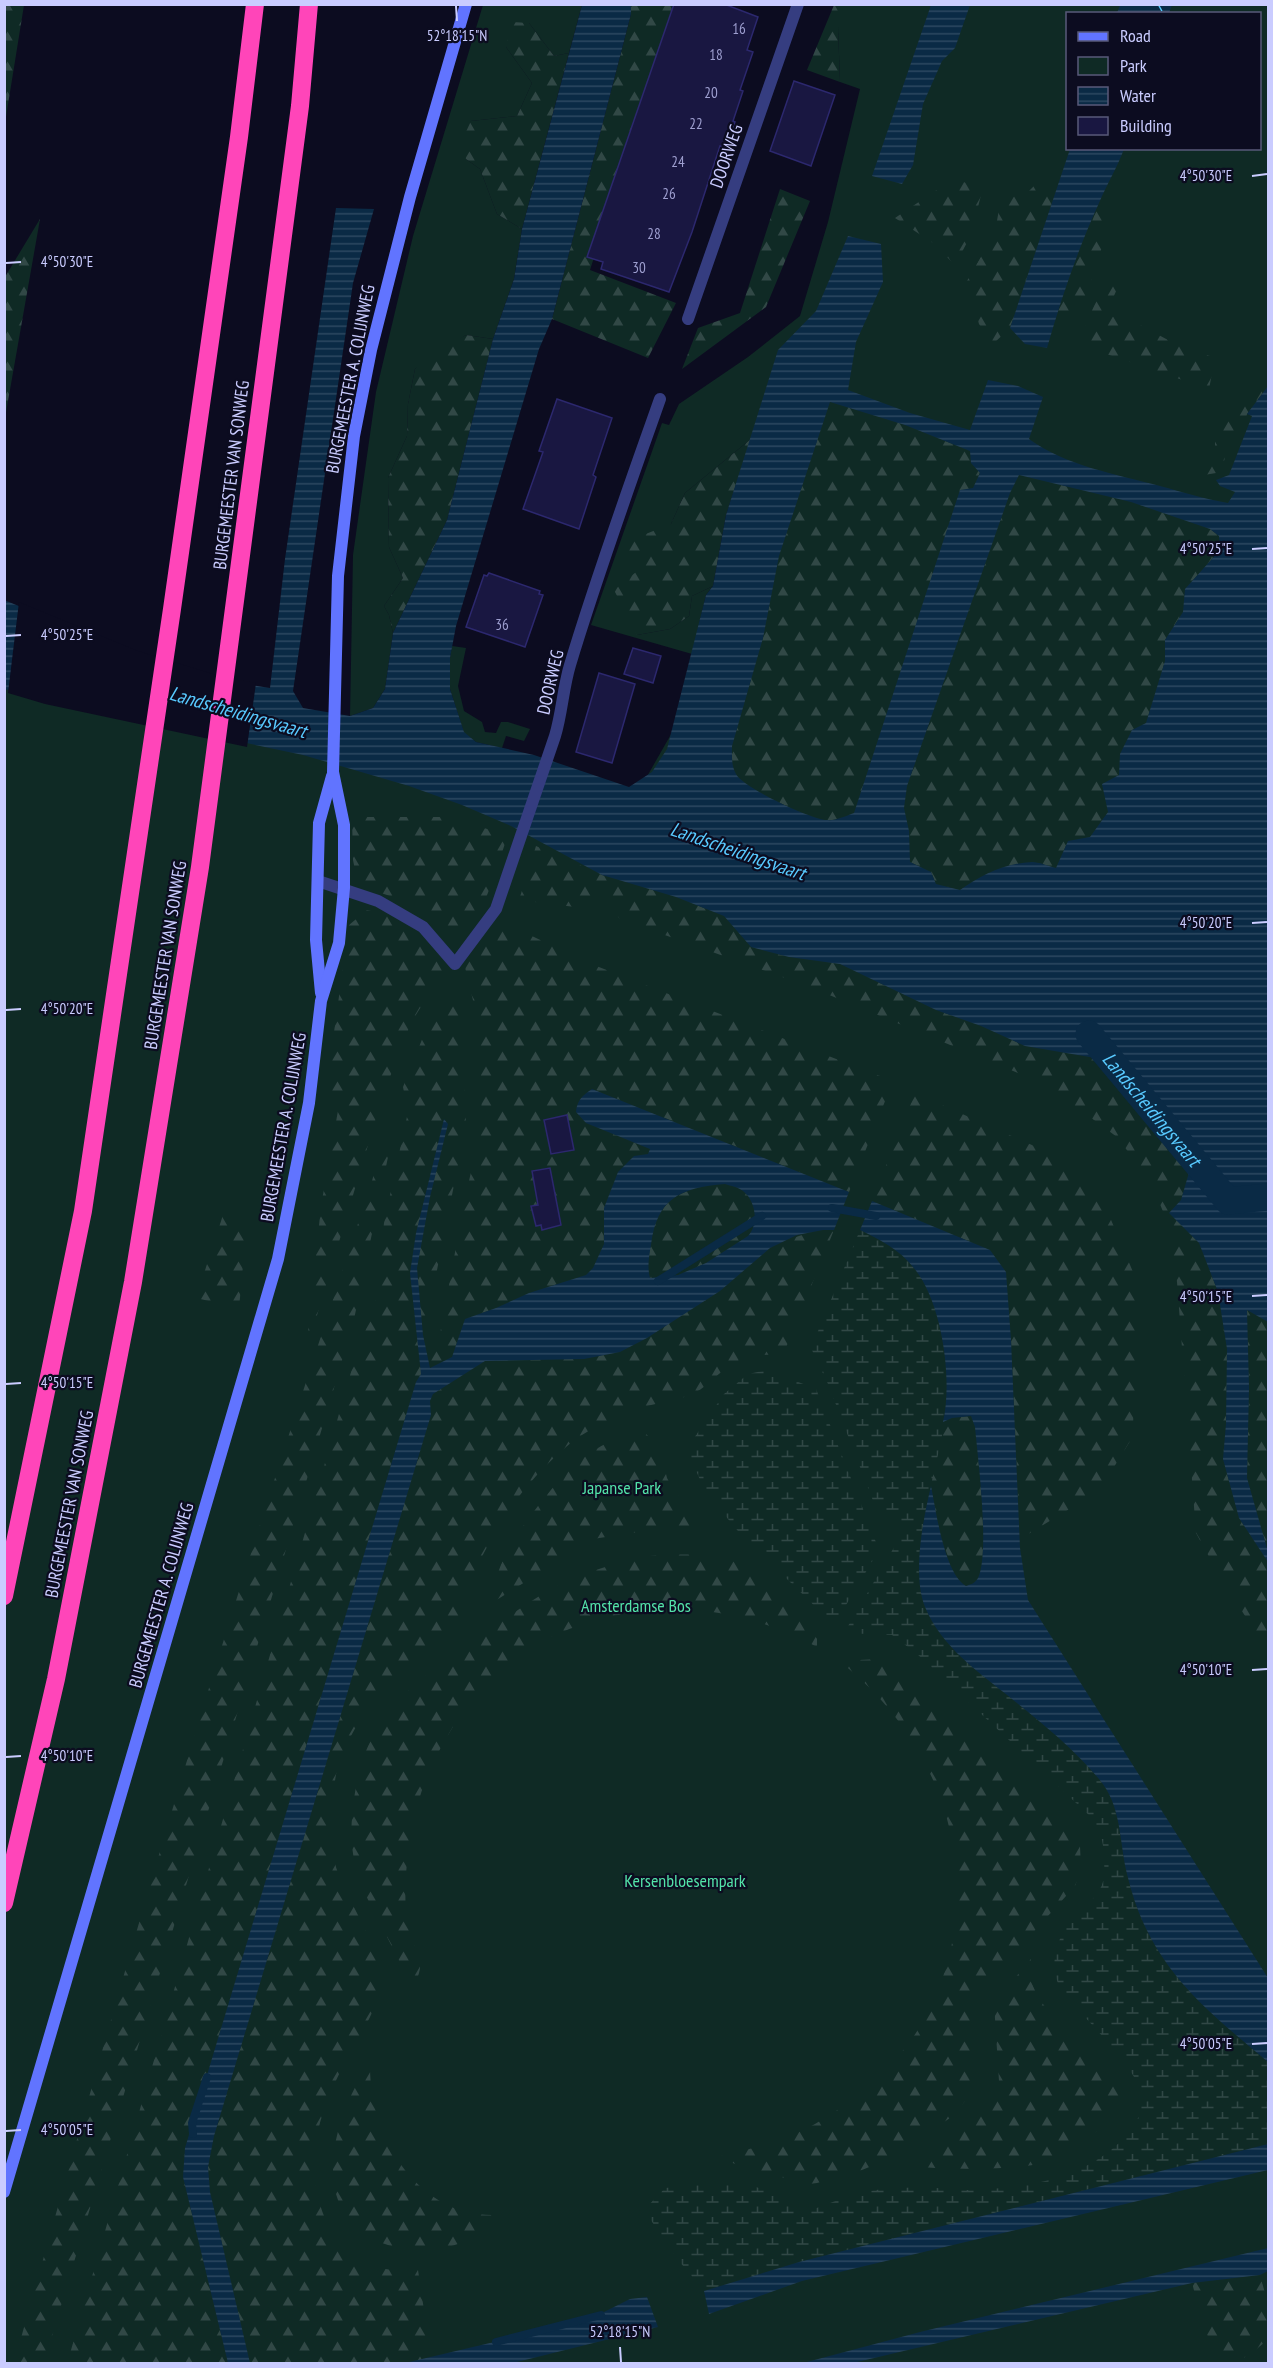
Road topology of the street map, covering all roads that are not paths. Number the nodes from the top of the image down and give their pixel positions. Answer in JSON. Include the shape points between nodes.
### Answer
{"nodes":[{"id":1,"x":255,"y":4,"type":"edge"},
{"id":2,"x":309,"y":4,"type":"edge"},
{"id":3,"x":466,"y":4,"type":"edge"},
{"id":4,"x":798,"y":4,"type":"edge"},
{"id":5,"x":688,"y":320,"type":"dead end"},
{"id":6,"x":660,"y":399,"type":"dead end"},
{"id":7,"x":333,"y":772,"type":"junction"},
{"id":8,"x":318,"y":881,"type":"junction"},
{"id":9,"x":344,"y":888,"type":"junction"},
{"id":10,"x":321,"y":1001,"type":"junction"},
{"id":11,"x":4,"y":1596,"type":"edge"},
{"id":12,"x":4,"y":1904,"type":"edge"},
{"id":13,"x":4,"y":2192,"type":"edge"}],
"edges":[{"from":1,"to":11,"type":"highway","name":"BURGEMEESTER VAN SONWEG","via":[[172,609],[83,1211]]},
{"from":2,"to":12,"type":"highway","name":"BURGEMEESTER VAN SONWEG","via":[[300,106],[200,867],[133,1282],[56,1679]]},
{"from":3,"to":7,"type":"street","name":"BURGEMEESTER A. COLIJNWEG","via":[[371,350],[354,436],[338,576]]},
{"from":4,"to":5,"type":"street","name":"DOORWEG"},
{"from":6,"to":9,"type":"street","name":"DOORWEG","via":[[605,556],[569,668],[555,736],[496,909],[455,964],[423,927],[378,901]]},
{"from":7,"to":8,"type":"street","name":"BURGEMEESTER A. COLIJNWEG","via":[[319,823]]},
{"from":7,"to":9,"type":"street","name":"BURGEMEESTER A. COLIJNWEG","via":[[344,825]]},
{"from":8,"to":9,"type":"street"},
{"from":8,"to":10,"type":"street","name":"BURGEMEESTER A. COLIJNWEG","via":[[316,940]]},
{"from":9,"to":10,"type":"street","name":"BURGEMEESTER A. COLIJNWEG","via":[[339,943]]},
{"from":10,"to":13,"type":"street","name":"BURGEMEESTER A. COLIJNWEG","via":[[309,1103],[278,1259]]}]}
